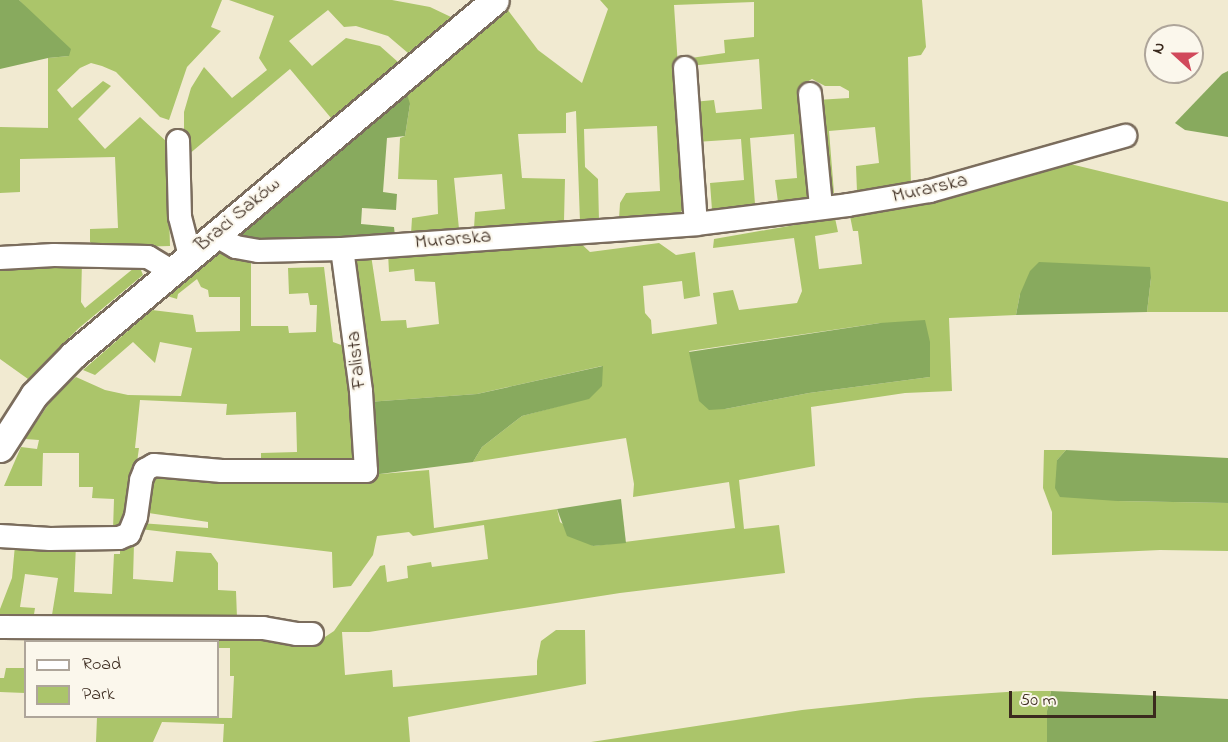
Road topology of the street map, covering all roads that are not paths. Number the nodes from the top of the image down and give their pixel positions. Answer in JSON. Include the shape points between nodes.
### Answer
{"nodes":[{"id":1,"x":495,"y":0,"type":"edge"},
{"id":2,"x":684,"y":68,"type":"dead end"},
{"id":3,"x":810,"y":94,"type":"dead end"},
{"id":4,"x":1125,"y":136,"type":"dead end"},
{"id":5,"x":178,"y":141,"type":"dead end"},
{"id":6,"x":820,"y":207,"type":"junction"},
{"id":7,"x":696,"y":224,"type":"junction"},
{"id":8,"x":215,"y":235,"type":"junction"},
{"id":9,"x":342,"y":249,"type":"junction"},
{"id":10,"x":0,"y":258,"type":"edge"},
{"id":11,"x":180,"y":263,"type":"junction"},
{"id":12,"x":0,"y":448,"type":"edge"},
{"id":13,"x":0,"y":536,"type":"edge"},
{"id":14,"x":0,"y":627,"type":"edge"},
{"id":15,"x":312,"y":634,"type":"dead end"}],
"edges":[{"from":1,"to":8,"type":"street","name":"Braci Saków"},
{"from":2,"to":7,"type":"street"},
{"from":3,"to":6,"type":"street"},
{"from":4,"to":6,"type":"street","name":"Murarska","via":[[930,191]]},
{"from":5,"to":11,"type":"street"},
{"from":6,"to":7,"type":"street","name":"Murarska"},
{"from":7,"to":9,"type":"street","name":"Murarska"},
{"from":8,"to":9,"type":"street","name":"Murarska","via":[[236,248],[258,251]]},
{"from":8,"to":11,"type":"street","name":"Braci Saków"},
{"from":9,"to":13,"type":"street","name":"Falista","via":[[361,391],[366,471],[222,471],[153,465],[145,470],[141,480],[136,518],[129,534],[119,538],[62,539]]},
{"from":10,"to":11,"type":"street","via":[[148,257]]},
{"from":11,"to":12,"type":"street","name":"Braci Saków","via":[[66,361],[34,395]]},
{"from":14,"to":15,"type":"street","via":[[253,628]]}]}
